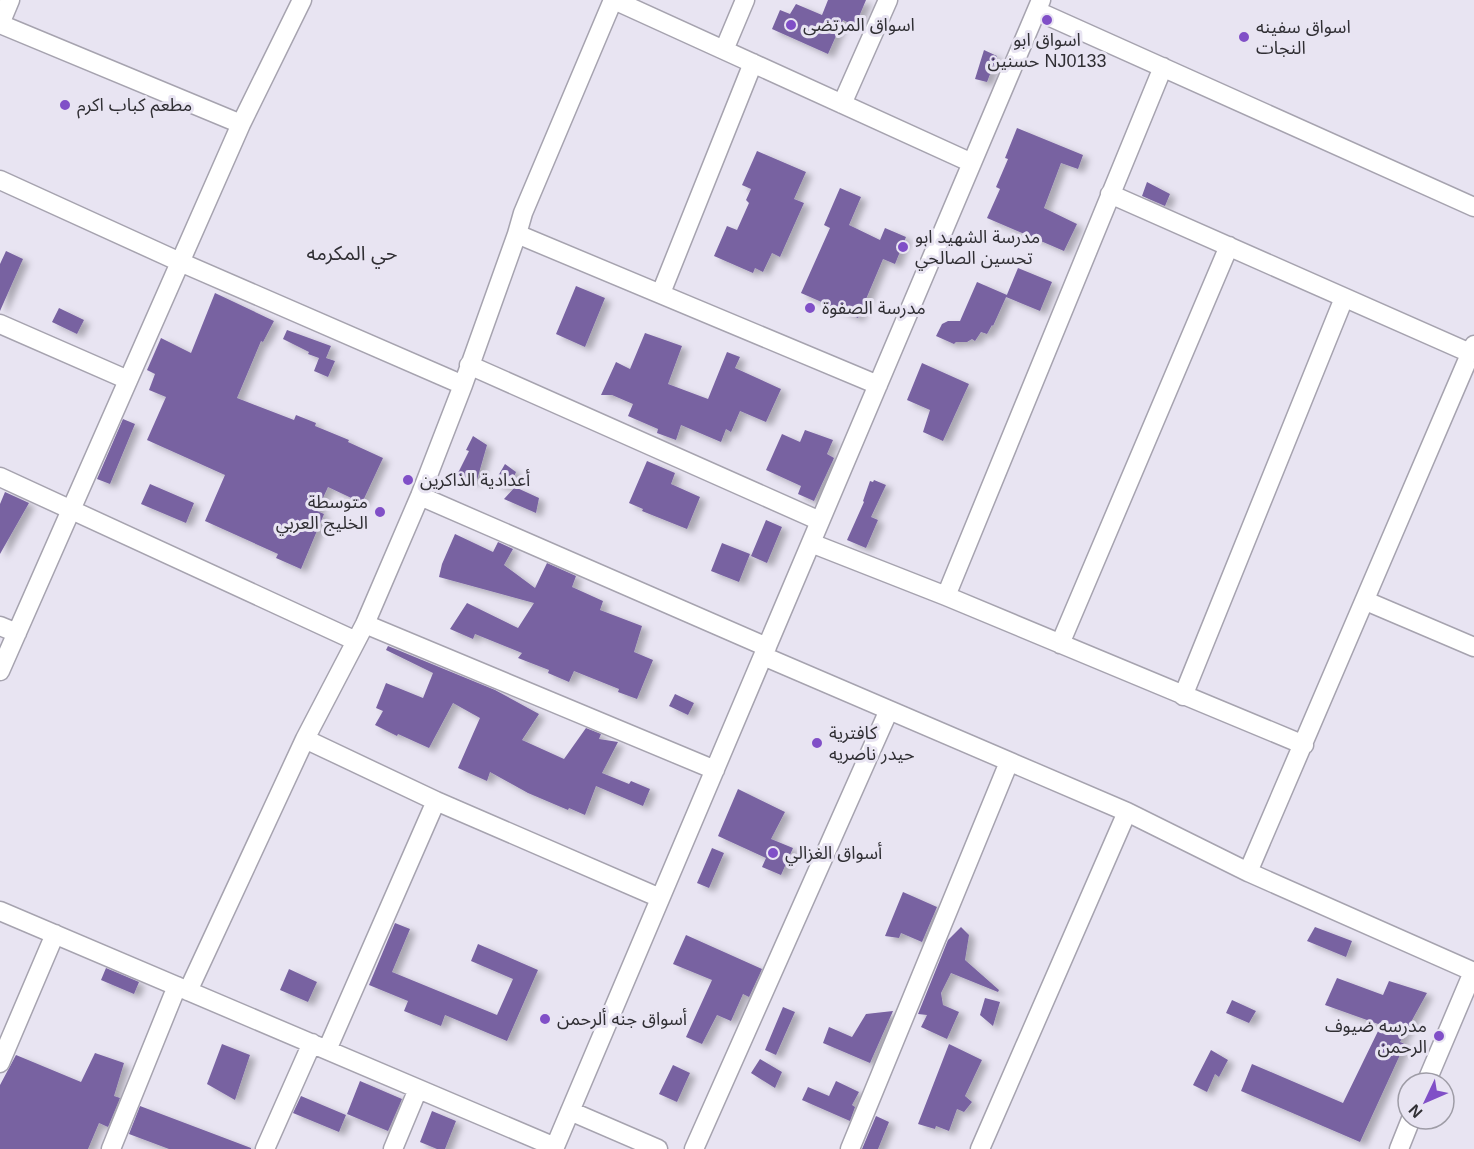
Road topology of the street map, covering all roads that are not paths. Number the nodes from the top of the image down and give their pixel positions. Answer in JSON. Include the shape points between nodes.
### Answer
{"nodes":[{"id":1,"x":10,"y":0,"type":"edge"},
{"id":2,"x":302,"y":0,"type":"edge"},
{"id":3,"x":614,"y":0,"type":"edge"},
{"id":4,"x":745,"y":0,"type":"edge"},
{"id":5,"x":888,"y":0,"type":"edge"},
{"id":6,"x":1039,"y":5,"type":"edge"},
{"id":7,"x":0,"y":24,"type":"edge"},
{"id":8,"x":724,"y":50,"type":"junction"},
{"id":9,"x":753,"y":63,"type":"junction"},
{"id":10,"x":1163,"y":67,"type":"junction"},
{"id":11,"x":842,"y":104,"type":"junction"},
{"id":12,"x":241,"y":124,"type":"junction"},
{"id":13,"x":972,"y":163,"type":"junction"},
{"id":14,"x":0,"y":180,"type":"edge"},
{"id":15,"x":1110,"y":194,"type":"junction"},
{"id":16,"x":1473,"y":204,"type":"edge"},
{"id":17,"x":517,"y":234,"type":"junction"},
{"id":18,"x":1229,"y":246,"type":"junction"},
{"id":19,"x":180,"y":262,"type":"junction"},
{"id":20,"x":661,"y":293,"type":"junction"},
{"id":21,"x":1344,"y":298,"type":"junction"},
{"id":22,"x":0,"y":324,"type":"edge"},
{"id":23,"x":1472,"y":349,"type":"edge"},
{"id":24,"x":469,"y":365,"type":"junction"},
{"id":25,"x":128,"y":380,"type":"junction"},
{"id":26,"x":463,"y":385,"type":"junction"},
{"id":27,"x":878,"y":385,"type":"junction"},
{"id":28,"x":0,"y":477,"type":"edge"},
{"id":29,"x":420,"y":496,"type":"junction"},
{"id":30,"x":70,"y":510,"type":"junction"},
{"id":31,"x":820,"y":521,"type":"junction"},
{"id":32,"x":811,"y":543,"type":"junction"},
{"id":33,"x":946,"y":596,"type":"junction"},
{"id":34,"x":1366,"y":601,"type":"junction"},
{"id":35,"x":365,"y":624,"type":"junction"},
{"id":36,"x":8,"y":629,"type":"edge"},
{"id":37,"x":356,"y":641,"type":"junction"},
{"id":38,"x":1060,"y":644,"type":"junction"},
{"id":39,"x":1474,"y":647,"type":"edge"},
{"id":40,"x":765,"y":651,"type":"junction"},
{"id":41,"x":0,"y":671,"type":"edge"},
{"id":42,"x":1183,"y":696,"type":"junction"},
{"id":43,"x":889,"y":710,"type":"junction"},
{"id":44,"x":305,"y":739,"type":"junction"},
{"id":45,"x":1304,"y":745,"type":"junction"},
{"id":46,"x":1009,"y":762,"type":"junction"},
{"id":47,"x":715,"y":770,"type":"junction"},
{"id":48,"x":436,"y":801,"type":"junction"},
{"id":49,"x":1127,"y":812,"type":"junction"},
{"id":50,"x":1248,"y":872,"type":"junction"},
{"id":51,"x":660,"y":898,"type":"junction"},
{"id":52,"x":0,"y":911,"type":"edge"},
{"id":53,"x":55,"y":934,"type":"junction"},
{"id":54,"x":1474,"y":972,"type":"edge"},
{"id":55,"x":182,"y":989,"type":"junction"},
{"id":56,"x":320,"y":1047,"type":"junction"},
{"id":57,"x":0,"y":1063,"type":"edge"},
{"id":58,"x":1431,"y":1071,"type":"edge"},
{"id":59,"x":418,"y":1089,"type":"junction"},
{"id":60,"x":570,"y":1112,"type":"junction"},
{"id":61,"x":1406,"y":1131,"type":"edge"},
{"id":62,"x":554,"y":1148,"type":"edge"},
{"id":63,"x":111,"y":1149,"type":"edge"},
{"id":64,"x":265,"y":1149,"type":"edge"},
{"id":65,"x":393,"y":1149,"type":"edge"},
{"id":66,"x":658,"y":1149,"type":"edge"},
{"id":67,"x":694,"y":1149,"type":"edge"},
{"id":68,"x":850,"y":1149,"type":"edge"},
{"id":69,"x":980,"y":1149,"type":"edge"},
{"id":70,"x":1399,"y":1149,"type":"edge"}],
"edges":[{"from":1,"to":7,"type":"street"},
{"from":2,"to":12,"type":"street"},
{"from":3,"to":8,"type":"street"},
{"from":3,"to":17,"type":"street"},
{"from":4,"to":8,"type":"street"},
{"from":5,"to":11,"type":"street"},
{"from":6,"to":10,"type":"street"},
{"from":6,"to":13,"type":"street"},
{"from":7,"to":12,"type":"street"},
{"from":8,"to":9,"type":"street"},
{"from":9,"to":11,"type":"street"},
{"from":9,"to":20,"type":"street"},
{"from":10,"to":15,"type":"street"},
{"from":10,"to":16,"type":"street"},
{"from":11,"to":13,"type":"street"},
{"from":12,"to":19,"type":"street"},
{"from":13,"to":27,"type":"street"},
{"from":14,"to":19,"type":"street"},
{"from":15,"to":18,"type":"street"},
{"from":15,"to":33,"type":"street"},
{"from":17,"to":20,"type":"street"},
{"from":17,"to":24,"type":"street"},
{"from":18,"to":21,"type":"street"},
{"from":18,"to":38,"type":"street"},
{"from":19,"to":25,"type":"street"},
{"from":19,"to":26,"type":"street"},
{"from":20,"to":27,"type":"street"},
{"from":21,"to":23,"type":"street"},
{"from":21,"to":42,"type":"street"},
{"from":22,"to":25,"type":"street"},
{"from":23,"to":34,"type":"street"},
{"from":24,"to":26,"type":"street"},
{"from":24,"to":31,"type":"street"},
{"from":25,"to":30,"type":"street"},
{"from":26,"to":29,"type":"street"},
{"from":27,"to":31,"type":"street"},
{"from":28,"to":30,"type":"street"},
{"from":29,"to":35,"type":"street"},
{"from":29,"to":40,"type":"street"},
{"from":30,"to":36,"type":"street"},
{"from":30,"to":37,"type":"street"},
{"from":31,"to":32,"type":"street"},
{"from":32,"to":33,"type":"street"},
{"from":32,"to":40,"type":"street"},
{"from":33,"to":38,"type":"street"},
{"from":34,"to":39,"type":"street"},
{"from":34,"to":45,"type":"street"},
{"from":35,"to":37,"type":"street"},
{"from":35,"to":47,"type":"street"},
{"from":36,"to":41,"type":"street"},
{"from":37,"to":44,"type":"street"},
{"from":38,"to":42,"type":"street"},
{"from":40,"to":43,"type":"street"},
{"from":40,"to":47,"type":"street"},
{"from":42,"to":45,"type":"street"},
{"from":43,"to":46,"type":"street"},
{"from":43,"to":67,"type":"street"},
{"from":44,"to":48,"type":"street"},
{"from":44,"to":55,"type":"street"},
{"from":45,"to":50,"type":"street"},
{"from":46,"to":49,"type":"street"},
{"from":46,"to":68,"type":"street"},
{"from":47,"to":51,"type":"street"},
{"from":48,"to":51,"type":"street"},
{"from":48,"to":56,"type":"street"},
{"from":49,"to":50,"type":"street"},
{"from":49,"to":69,"type":"street"},
{"from":50,"to":54,"type":"street"},
{"from":51,"to":60,"type":"street"},
{"from":52,"to":53,"type":"street"},
{"from":53,"to":55,"type":"street"},
{"from":53,"to":57,"type":"street"},
{"from":54,"to":58,"type":"street"},
{"from":55,"to":56,"type":"street"},
{"from":55,"to":63,"type":"street"},
{"from":56,"to":59,"type":"street"},
{"from":56,"to":64,"type":"street"},
{"from":59,"to":62,"type":"street"},
{"from":59,"to":65,"type":"street"},
{"from":60,"to":62,"type":"street"},
{"from":60,"to":66,"type":"street"},
{"from":61,"to":70,"type":"street"}]}
